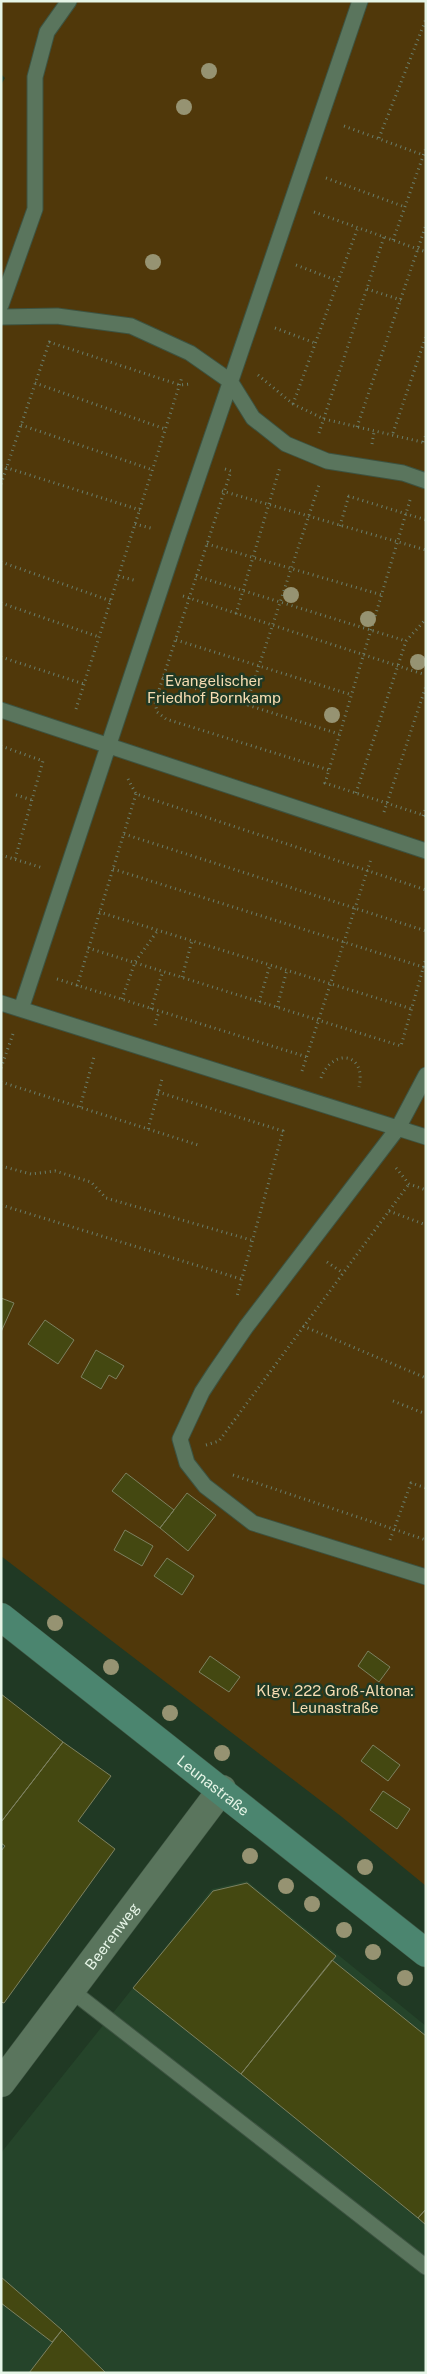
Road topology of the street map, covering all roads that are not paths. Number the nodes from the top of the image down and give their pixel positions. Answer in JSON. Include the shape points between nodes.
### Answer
{"nodes":[{"id":1,"x":69,"y":1,"type":"edge"},
{"id":2,"x":360,"y":1,"type":"edge"},
{"id":3,"x":1,"y":304,"type":"edge"},
{"id":4,"x":1,"y":317,"type":"edge"},
{"id":5,"x":230,"y":381,"type":"junction"},
{"id":6,"x":421,"y":479,"type":"edge"},
{"id":7,"x":1,"y":710,"type":"edge"},
{"id":8,"x":108,"y":745,"type":"junction"},
{"id":9,"x":426,"y":851,"type":"edge"},
{"id":10,"x":1,"y":1003,"type":"edge"},
{"id":11,"x":21,"y":1009,"type":"junction"},
{"id":12,"x":426,"y":1076,"type":"edge"},
{"id":13,"x":398,"y":1128,"type":"junction"},
{"id":14,"x":426,"y":1138,"type":"edge"},
{"id":15,"x":426,"y":1577,"type":"edge"},
{"id":16,"x":1,"y":1616,"type":"edge"},
{"id":17,"x":222,"y":1789,"type":"junction"},
{"id":18,"x":426,"y":1953,"type":"edge"},
{"id":19,"x":72,"y":1991,"type":"junction"},
{"id":20,"x":1,"y":2083,"type":"edge"},
{"id":21,"x":426,"y":2267,"type":"edge"}],
"edges":[{"from":1,"to":3,"type":"lane","via":[[47,32],[35,77],[35,208]]},
{"from":2,"to":5,"type":"lane"},
{"from":4,"to":5,"type":"lane","via":[[57,316],[131,326],[190,354]]},
{"from":5,"to":6,"type":"lane","via":[[253,418],[286,444],[327,461],[403,473]]},
{"from":5,"to":8,"type":"lane"},
{"from":7,"to":8,"type":"lane"},
{"from":8,"to":9,"type":"lane"},
{"from":8,"to":11,"type":"lane"},
{"from":10,"to":11,"type":"lane"},
{"from":11,"to":13,"type":"lane"},
{"from":12,"to":13,"type":"lane"},
{"from":13,"to":14,"type":"lane"},
{"from":13,"to":15,"type":"lane","via":[[246,1327],[202,1392],[180,1439],[187,1463],[206,1486],[253,1523]]},
{"from":16,"to":17,"type":"street","name":"Leunastraße"},
{"from":17,"to":18,"type":"street","name":"Leunastraße"},
{"from":17,"to":19,"type":"street","name":"Beerenweg"},
{"from":19,"to":20,"type":"street","name":"Beerenweg"},
{"from":19,"to":21,"type":"lane"}]}
